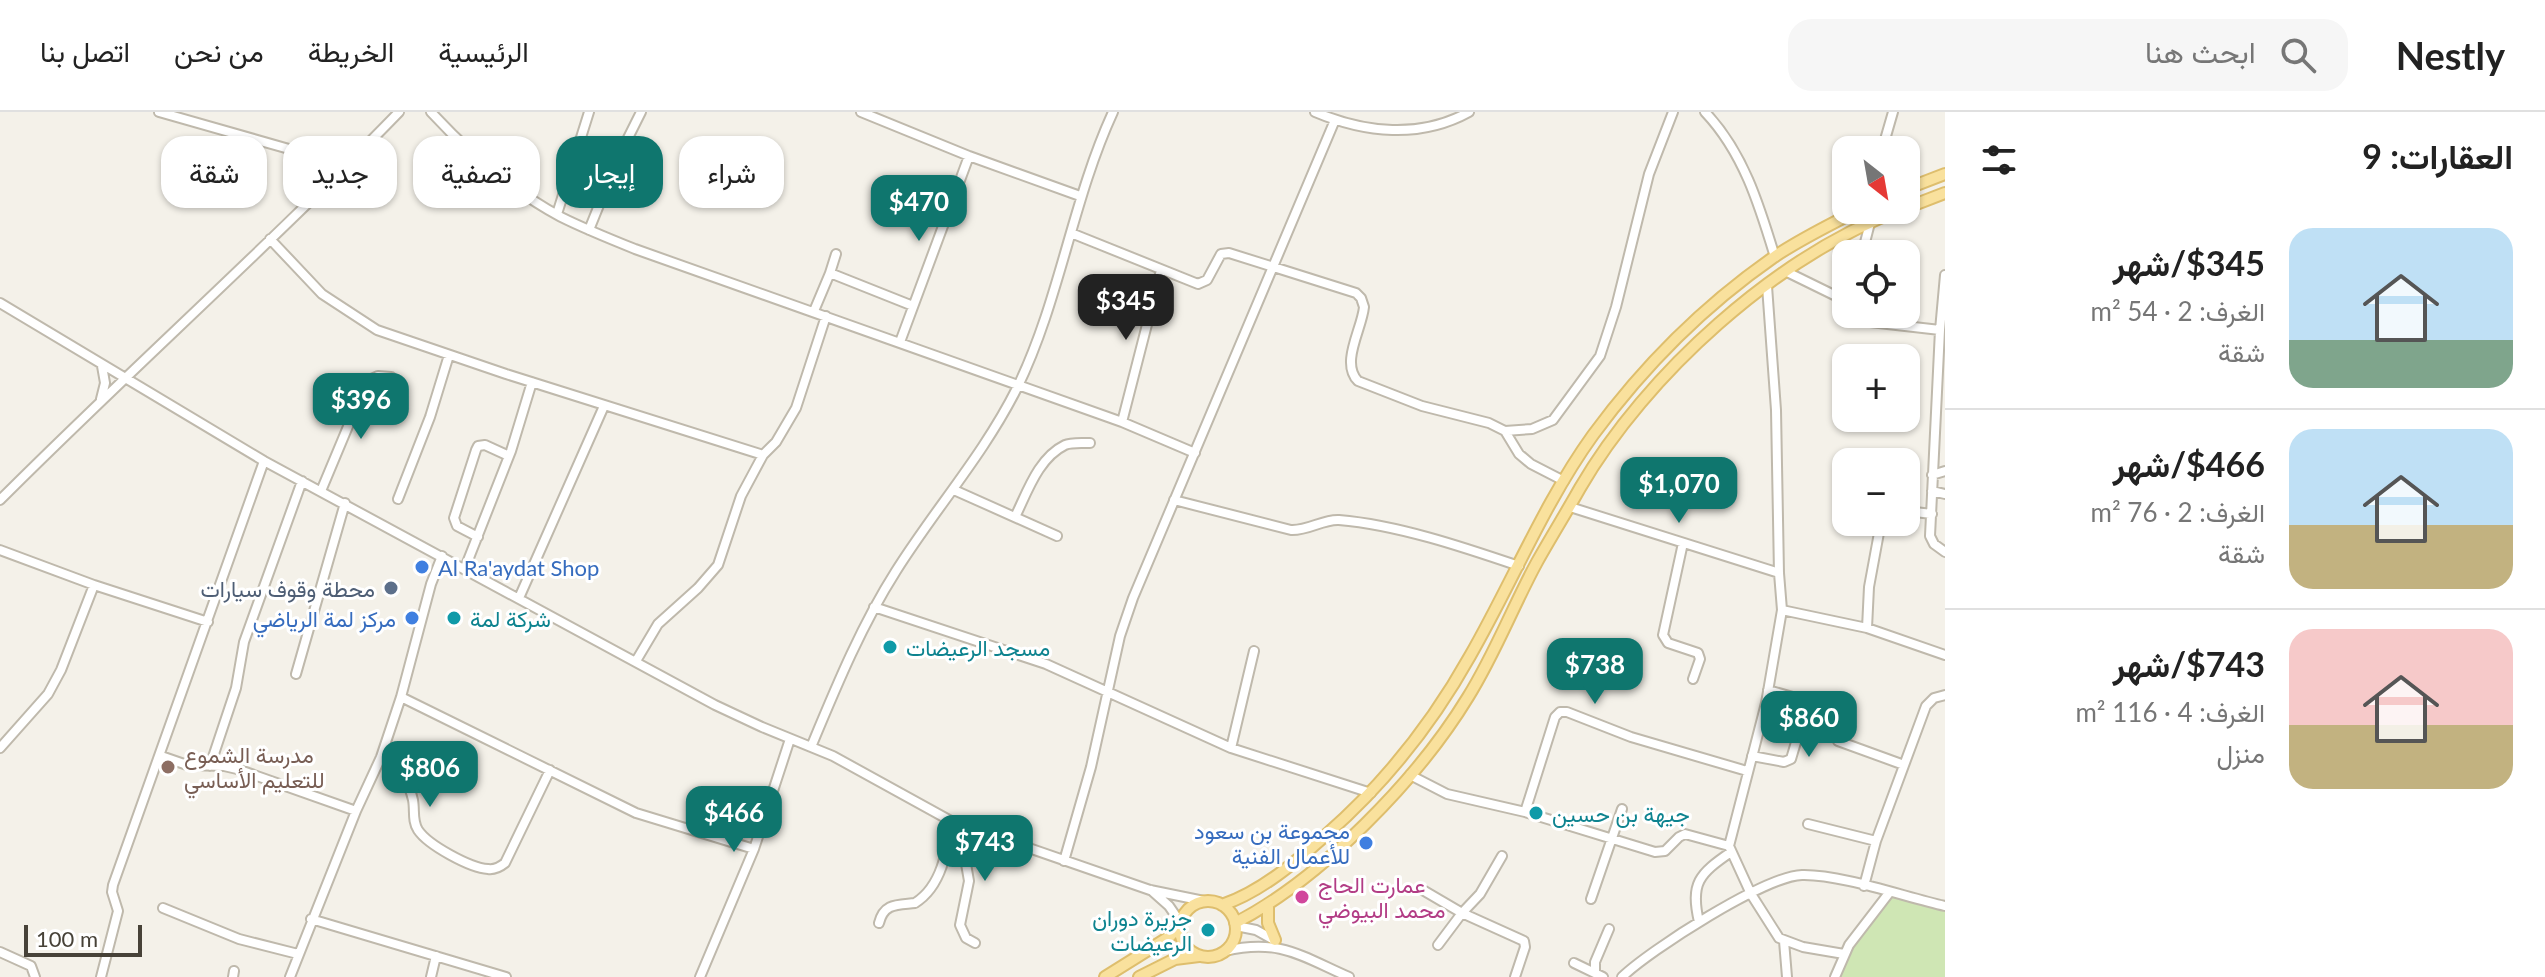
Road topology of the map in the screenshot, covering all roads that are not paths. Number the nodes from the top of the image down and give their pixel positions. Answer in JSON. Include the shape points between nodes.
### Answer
{"nodes":[{"id":1,"x":159,"y":112,"type":"edge"},
{"id":2,"x":399,"y":112,"type":"edge"},
{"id":3,"x":431,"y":112,"type":"edge"},
{"id":4,"x":589,"y":112,"type":"edge"},
{"id":5,"x":641,"y":112,"type":"edge"},
{"id":6,"x":861,"y":112,"type":"edge"},
{"id":7,"x":1113,"y":112,"type":"edge"},
{"id":8,"x":1315,"y":112,"type":"edge"},
{"id":9,"x":1469,"y":112,"type":"edge"},
{"id":10,"x":1673,"y":112,"type":"edge"},
{"id":11,"x":1705,"y":112,"type":"edge"},
{"id":12,"x":1893,"y":112,"type":"edge"},
{"id":13,"x":891,"y":117,"type":"edge"},
{"id":14,"x":1335,"y":120,"type":"junction"},
{"id":15,"x":375,"y":136,"type":"edge"},
{"id":16,"x":1886,"y":136,"type":"edge"},
{"id":17,"x":283,"y":147,"type":"edge"},
{"id":18,"x":969,"y":156,"type":"junction"},
{"id":19,"x":1945,"y":174,"type":"edge"},
{"id":20,"x":1920,"y":184,"type":"edge"},
{"id":21,"x":1945,"y":193,"type":"edge"},
{"id":22,"x":1080,"y":196,"type":"junction"},
{"id":23,"x":1920,"y":203,"type":"edge"},
{"id":24,"x":301,"y":208,"type":"edge"},
{"id":25,"x":557,"y":214,"type":"junction"},
{"id":26,"x":1833,"y":224,"type":"edge"},
{"id":27,"x":1868,"y":224,"type":"edge"},
{"id":28,"x":589,"y":230,"type":"junction"},
{"id":29,"x":1071,"y":233,"type":"junction"},
{"id":30,"x":270,"y":239,"type":"junction"},
{"id":31,"x":836,"y":254,"type":"dead end"},
{"id":32,"x":1775,"y":257,"type":"junction"},
{"id":33,"x":1274,"y":266,"type":"junction"},
{"id":34,"x":1161,"y":270,"type":"junction"},
{"id":35,"x":1787,"y":272,"type":"junction"},
{"id":36,"x":830,"y":273,"type":"junction"},
{"id":37,"x":1945,"y":275,"type":"edge"},
{"id":38,"x":1767,"y":286,"type":"junction"},
{"id":39,"x":1832,"y":294,"type":"edge"},
{"id":40,"x":0,"y":303,"type":"edge"},
{"id":41,"x":913,"y":306,"type":"junction"},
{"id":42,"x":814,"y":311,"type":"junction"},
{"id":43,"x":826,"y":316,"type":"junction"},
{"id":44,"x":1920,"y":328,"type":"edge"},
{"id":45,"x":1940,"y":330,"type":"junction"},
{"id":46,"x":900,"y":342,"type":"junction"},
{"id":47,"x":449,"y":355,"type":"junction"},
{"id":48,"x":101,"y":366,"type":"junction"},
{"id":49,"x":391,"y":377,"type":"dead end"},
{"id":50,"x":125,"y":379,"type":"junction"},
{"id":51,"x":532,"y":382,"type":"junction"},
{"id":52,"x":1018,"y":386,"type":"junction"},
{"id":53,"x":101,"y":399,"type":"junction"},
{"id":54,"x":604,"y":406,"type":"junction"},
{"id":55,"x":1122,"y":422,"type":"junction"},
{"id":56,"x":1505,"y":431,"type":"junction"},
{"id":57,"x":1090,"y":443,"type":"dead end"},
{"id":58,"x":1195,"y":453,"type":"junction"},
{"id":59,"x":763,"y":455,"type":"junction"},
{"id":60,"x":509,"y":456,"type":"junction"},
{"id":61,"x":264,"y":461,"type":"junction"},
{"id":62,"x":1945,"y":471,"type":"edge"},
{"id":63,"x":1932,"y":475,"type":"junction"},
{"id":64,"x":302,"y":481,"type":"junction"},
{"id":65,"x":1564,"y":481,"type":"junction"},
{"id":66,"x":954,"y":490,"type":"junction"},
{"id":67,"x":321,"y":491,"type":"junction"},
{"id":68,"x":1932,"y":491,"type":"junction"},
{"id":69,"x":1945,"y":494,"type":"edge"},
{"id":70,"x":398,"y":499,"type":"dead end"},
{"id":71,"x":0,"y":500,"type":"edge"},
{"id":72,"x":1174,"y":500,"type":"junction"},
{"id":73,"x":345,"y":503,"type":"junction"},
{"id":74,"x":1570,"y":507,"type":"junction"},
{"id":75,"x":1920,"y":513,"type":"edge"},
{"id":76,"x":1932,"y":514,"type":"junction"},
{"id":77,"x":1015,"y":517,"type":"junction"},
{"id":78,"x":1057,"y":536,"type":"dead end"},
{"id":79,"x":1878,"y":536,"type":"edge"},
{"id":80,"x":478,"y":537,"type":"junction"},
{"id":81,"x":1683,"y":543,"type":"junction"},
{"id":82,"x":0,"y":550,"type":"edge"},
{"id":83,"x":1945,"y":552,"type":"edge"},
{"id":84,"x":442,"y":556,"type":"junction"},
{"id":85,"x":1519,"y":566,"type":"junction"},
{"id":86,"x":465,"y":568,"type":"junction"},
{"id":87,"x":1779,"y":573,"type":"junction"},
{"id":88,"x":94,"y":585,"type":"junction"},
{"id":89,"x":519,"y":598,"type":"junction"},
{"id":90,"x":874,"y":607,"type":"junction"},
{"id":91,"x":1782,"y":610,"type":"junction"},
{"id":92,"x":208,"y":622,"type":"junction"},
{"id":93,"x":1867,"y":628,"type":"junction"},
{"id":94,"x":1254,"y":651,"type":"dead end"},
{"id":95,"x":1945,"y":655,"type":"edge"},
{"id":96,"x":636,"y":661,"type":"junction"},
{"id":97,"x":296,"y":674,"type":"dead end"},
{"id":98,"x":1693,"y":679,"type":"dead end"},
{"id":99,"x":1106,"y":690,"type":"junction"},
{"id":100,"x":1768,"y":690,"type":"junction"},
{"id":101,"x":1945,"y":695,"type":"edge"},
{"id":102,"x":401,"y":697,"type":"junction"},
{"id":103,"x":790,"y":739,"type":"junction"},
{"id":104,"x":1838,"y":741,"type":"dead end"},
{"id":105,"x":811,"y":747,"type":"junction"},
{"id":106,"x":0,"y":748,"type":"edge"},
{"id":107,"x":1231,"y":748,"type":"junction"},
{"id":108,"x":382,"y":754,"type":"junction"},
{"id":109,"x":161,"y":756,"type":"junction"},
{"id":110,"x":1752,"y":756,"type":"junction"},
{"id":111,"x":1904,"y":765,"type":"junction"},
{"id":112,"x":210,"y":766,"type":"junction"},
{"id":113,"x":550,"y":770,"type":"junction"},
{"id":114,"x":1747,"y":771,"type":"junction"},
{"id":115,"x":1410,"y":775,"type":"junction"},
{"id":116,"x":1371,"y":793,"type":"junction"},
{"id":117,"x":1622,"y":809,"type":"dead end"},
{"id":118,"x":356,"y":811,"type":"junction"},
{"id":119,"x":1525,"y":812,"type":"junction"},
{"id":120,"x":951,"y":821,"type":"junction"},
{"id":121,"x":1808,"y":824,"type":"dead end"},
{"id":122,"x":971,"y":829,"type":"junction"},
{"id":123,"x":1612,"y":839,"type":"junction"},
{"id":124,"x":1876,"y":841,"type":"junction"},
{"id":125,"x":754,"y":849,"type":"junction"},
{"id":126,"x":1730,"y":849,"type":"junction"},
{"id":127,"x":1502,"y":856,"type":"dead end"},
{"id":128,"x":1064,"y":861,"type":"junction"},
{"id":129,"x":1864,"y":886,"type":"junction"},
{"id":130,"x":1421,"y":889,"type":"dead end"},
{"id":131,"x":1150,"y":890,"type":"junction"},
{"id":132,"x":1889,"y":893,"type":"junction"},
{"id":133,"x":1751,"y":894,"type":"junction"},
{"id":134,"x":1591,"y":899,"type":"dead end"},
{"id":135,"x":1204,"y":901,"type":"junction"},
{"id":136,"x":1222,"y":905,"type":"junction"},
{"id":137,"x":1268,"y":905,"type":"junction"},
{"id":138,"x":1945,"y":905,"type":"edge"},
{"id":139,"x":163,"y":908,"type":"dead end"},
{"id":140,"x":1462,"y":913,"type":"junction"},
{"id":141,"x":311,"y":919,"type":"junction"},
{"id":142,"x":1699,"y":922,"type":"junction"},
{"id":143,"x":879,"y":923,"type":"dead end"},
{"id":144,"x":1180,"y":923,"type":"junction"},
{"id":145,"x":1236,"y":925,"type":"junction"},
{"id":146,"x":1609,"y":929,"type":"dead end"},
{"id":147,"x":1275,"y":940,"type":"junction"},
{"id":148,"x":1784,"y":941,"type":"junction"},
{"id":149,"x":975,"y":943,"type":"dead end"},
{"id":150,"x":1438,"y":945,"type":"dead end"},
{"id":151,"x":1288,"y":950,"type":"junction"},
{"id":152,"x":1225,"y":951,"type":"junction"},
{"id":153,"x":0,"y":952,"type":"edge"},
{"id":154,"x":298,"y":954,"type":"junction"},
{"id":155,"x":1844,"y":954,"type":"junction"},
{"id":156,"x":436,"y":956,"type":"junction"},
{"id":157,"x":1199,"y":956,"type":"junction"},
{"id":158,"x":1574,"y":963,"type":"dead end"},
{"id":159,"x":1329,"y":968,"type":"junction"},
{"id":160,"x":1599,"y":975,"type":"edge"},
{"id":161,"x":35,"y":977,"type":"edge"},
{"id":162,"x":101,"y":977,"type":"edge"},
{"id":163,"x":290,"y":977,"type":"edge"},
{"id":164,"x":431,"y":977,"type":"edge"},
{"id":165,"x":506,"y":977,"type":"edge"},
{"id":166,"x":700,"y":977,"type":"edge"},
{"id":167,"x":1105,"y":977,"type":"edge"},
{"id":168,"x":1139,"y":977,"type":"edge"},
{"id":169,"x":1324,"y":977,"type":"edge"},
{"id":170,"x":1349,"y":977,"type":"edge"},
{"id":171,"x":1515,"y":977,"type":"edge"},
{"id":172,"x":1622,"y":977,"type":"edge"},
{"id":173,"x":1787,"y":977,"type":"edge"},
{"id":174,"x":1835,"y":977,"type":"edge"}],
"edges":[{"from":1,"to":17,"type":"street"},
{"from":2,"to":15,"type":"street"},
{"from":3,"to":25,"type":"street","via":[[502,177]]},
{"from":4,"to":25,"type":"street"},
{"from":5,"to":28,"type":"street"},
{"from":6,"to":13,"type":"street"},
{"from":7,"to":22,"type":"street"},
{"from":8,"to":14,"type":"street"},
{"from":9,"to":14,"type":"street","via":[[1416,130],[1379,130]]},
{"from":10,"to":56,"type":"street","via":[[1649,174],[1600,356],[1553,420],[1532,429]]},
{"from":11,"to":32,"type":"street","via":[[1741,161]]},
{"from":12,"to":16,"type":"street"},
{"from":13,"to":18,"type":"street"},
{"from":14,"to":33,"type":"street"},
{"from":18,"to":22,"type":"street"},
{"from":18,"to":41,"type":"street"},
{"from":19,"to":20,"type":"main road"},
{"from":21,"to":23,"type":"main road"},
{"from":22,"to":29,"type":"street"},
{"from":24,"to":30,"type":"street"},
{"from":25,"to":28,"type":"street"},
{"from":26,"to":32,"type":"main road"},
{"from":27,"to":35,"type":"main road"},
{"from":28,"to":42,"type":"street"},
{"from":29,"to":34,"type":"street"},
{"from":29,"to":52,"type":"street"},
{"from":30,"to":47,"type":"street","via":[[322,294],[377,330]]},
{"from":30,"to":50,"type":"street"},
{"from":31,"to":36,"type":"street"},
{"from":32,"to":65,"type":"main road","via":[[1657,358],[1593,435]]},
{"from":33,"to":34,"type":"street","via":[[1221,254],[1207,280],[1198,284]]},
{"from":33,"to":56,"type":"street","via":[[1361,298],[1363,315],[1351,362],[1358,381]]},
{"from":33,"to":58,"type":"street"},
{"from":34,"to":55,"type":"street"},
{"from":35,"to":38,"type":"main road"},
{"from":35,"to":39,"type":"street"},
{"from":36,"to":41,"type":"street"},
{"from":36,"to":42,"type":"street"},
{"from":37,"to":45,"type":"street"},
{"from":38,"to":74,"type":"main road","via":[[1691,348],[1654,388]]},
{"from":38,"to":87,"type":"street"},
{"from":40,"to":48,"type":"street"},
{"from":41,"to":46,"type":"street"},
{"from":42,"to":43,"type":"street"},
{"from":43,"to":46,"type":"street"},
{"from":43,"to":59,"type":"street","via":[[796,408]]},
{"from":44,"to":45,"type":"street"},
{"from":45,"to":63,"type":"street"},
{"from":46,"to":52,"type":"street"},
{"from":47,"to":51,"type":"street"},
{"from":47,"to":70,"type":"street"},
{"from":48,"to":50,"type":"street"},
{"from":48,"to":53,"type":"street"},
{"from":49,"to":67,"type":"street","via":[[367,381]]},
{"from":50,"to":53,"type":"street"},
{"from":50,"to":61,"type":"street"},
{"from":51,"to":54,"type":"street"},
{"from":51,"to":60,"type":"street"},
{"from":52,"to":55,"type":"street"},
{"from":52,"to":66,"type":"street"},
{"from":53,"to":71,"type":"street"},
{"from":54,"to":59,"type":"street"},
{"from":54,"to":89,"type":"street"},
{"from":55,"to":58,"type":"street"},
{"from":56,"to":65,"type":"street","via":[[1519,454]]},
{"from":57,"to":77,"type":"street","via":[[1066,444],[1054,453],[1040,468]]},
{"from":58,"to":72,"type":"street"},
{"from":59,"to":96,"type":"street","via":[[741,496],[718,565],[658,624]]},
{"from":60,"to":80,"type":"street"},
{"from":60,"to":80,"type":"street","via":[[485,445],[476,450],[454,518],[457,526]]},
{"from":61,"to":64,"type":"street"},
{"from":61,"to":92,"type":"street"},
{"from":62,"to":63,"type":"street"},
{"from":63,"to":68,"type":"street"},
{"from":64,"to":67,"type":"street"},
{"from":64,"to":112,"type":"street","via":[[244,642],[236,688]]},
{"from":65,"to":85,"type":"main road"},
{"from":66,"to":77,"type":"street"},
{"from":66,"to":90,"type":"street"},
{"from":67,"to":73,"type":"street"},
{"from":68,"to":69,"type":"street"},
{"from":68,"to":76,"type":"street"},
{"from":72,"to":85,"type":"street","via":[[1291,530],[1336,520],[1398,531]]},
{"from":72,"to":99,"type":"street","via":[[1133,598]]},
{"from":73,"to":84,"type":"street"},
{"from":73,"to":97,"type":"street"},
{"from":74,"to":81,"type":"street"},
{"from":74,"to":115,"type":"main road","via":[[1469,695]]},
{"from":75,"to":76,"type":"street"},
{"from":76,"to":83,"type":"street","via":[[1930,536]]},
{"from":77,"to":78,"type":"street"},
{"from":79,"to":93,"type":"street"},
{"from":80,"to":86,"type":"street"},
{"from":81,"to":87,"type":"street"},
{"from":81,"to":98,"type":"street","via":[[1663,635],[1668,643],[1698,653]]},
{"from":82,"to":88,"type":"street"},
{"from":84,"to":86,"type":"street"},
{"from":84,"to":102,"type":"street"},
{"from":85,"to":116,"type":"main road","via":[[1436,713]]},
{"from":86,"to":89,"type":"street"},
{"from":87,"to":91,"type":"street"},
{"from":88,"to":92,"type":"street"},
{"from":88,"to":106,"type":"street","via":[[48,694]]},
{"from":89,"to":96,"type":"street"},
{"from":90,"to":99,"type":"street","via":[[1018,654]]},
{"from":90,"to":105,"type":"street"},
{"from":91,"to":93,"type":"street"},
{"from":91,"to":100,"type":"street"},
{"from":92,"to":109,"type":"street"},
{"from":93,"to":95,"type":"street"},
{"from":94,"to":107,"type":"street"},
{"from":96,"to":103,"type":"street"},
{"from":99,"to":107,"type":"street"},
{"from":99,"to":128,"type":"street"},
{"from":100,"to":110,"type":"street"},
{"from":100,"to":110,"type":"street","via":[[1807,705],[1791,759]]},
{"from":101,"to":111,"type":"street","via":[[1929,702]]},
{"from":102,"to":108,"type":"street"},
{"from":102,"to":113,"type":"street"},
{"from":103,"to":105,"type":"street"},
{"from":103,"to":125,"type":"street"},
{"from":104,"to":111,"type":"street"},
{"from":105,"to":120,"type":"street"},
{"from":107,"to":116,"type":"street"},
{"from":108,"to":113,"type":"street","via":[[405,780],[415,823],[429,843],[487,869],[505,863]]},
{"from":108,"to":118,"type":"street"},
{"from":109,"to":112,"type":"street"},
{"from":109,"to":162,"type":"street","via":[[113,885],[118,911]]},
{"from":110,"to":114,"type":"street"},
{"from":111,"to":124,"type":"street"},
{"from":112,"to":118,"type":"street","via":[[263,777]]},
{"from":113,"to":125,"type":"street","via":[[636,813]]},
{"from":114,"to":119,"type":"street","via":[[1560,712]]},
{"from":114,"to":126,"type":"street"},
{"from":115,"to":119,"type":"street","via":[[1447,794]]},
{"from":115,"to":137,"type":"main road","via":[[1353,834]]},
{"from":116,"to":136,"type":"main road","via":[[1309,851]]},
{"from":117,"to":123,"type":"street"},
{"from":118,"to":141,"type":"street"},
{"from":119,"to":123,"type":"street"},
{"from":120,"to":122,"type":"street"},
{"from":120,"to":143,"type":"street","via":[[933,886],[915,903],[886,908]]},
{"from":121,"to":124,"type":"street"},
{"from":122,"to":128,"type":"street"},
{"from":122,"to":149,"type":"street","via":[[960,925]]},
{"from":123,"to":126,"type":"street","via":[[1661,853],[1685,834]]},
{"from":123,"to":134,"type":"street"},
{"from":124,"to":129,"type":"street"},
{"from":125,"to":166,"type":"street"},
{"from":126,"to":133,"type":"street"},
{"from":126,"to":142,"type":"street","via":[[1694,891]]},
{"from":127,"to":140,"type":"street"},
{"from":128,"to":131,"type":"street"},
{"from":129,"to":132,"type":"street"},
{"from":129,"to":133,"type":"street","via":[[1802,875]]},
{"from":130,"to":140,"type":"street"},
{"from":131,"to":135,"type":"street"},
{"from":131,"to":144,"type":"street"},
{"from":132,"to":138,"type":"street"},
{"from":132,"to":155,"type":"street"},
{"from":133,"to":142,"type":"street"},
{"from":133,"to":148,"type":"street"},
{"from":135,"to":136,"type":"main road"},
{"from":135,"to":144,"type":"main road","via":[[1192,906]]},
{"from":136,"to":145,"type":"main road"},
{"from":137,"to":145,"type":"main road"},
{"from":137,"to":147,"type":"main road"},
{"from":139,"to":154,"type":"street","via":[[239,939]]},
{"from":140,"to":150,"type":"street"},
{"from":140,"to":171,"type":"street","via":[[1524,941]]},
{"from":141,"to":154,"type":"street"},
{"from":141,"to":156,"type":"street"},
{"from":142,"to":172,"type":"street"},
{"from":144,"to":157,"type":"main road","via":[[1184,944]]},
{"from":144,"to":167,"type":"main road","via":[[1152,949]]},
{"from":145,"to":147,"type":"street"},
{"from":145,"to":152,"type":"main road"},
{"from":146,"to":160,"type":"street","via":[[1595,962]]},
{"from":147,"to":151,"type":"street"},
{"from":148,"to":155,"type":"street"},
{"from":148,"to":173,"type":"street"},
{"from":151,"to":152,"type":"street","via":[[1258,945]]},
{"from":151,"to":159,"type":"street"},
{"from":152,"to":157,"type":"main road"},
{"from":153,"to":161,"type":"street","via":[[31,966]]},
{"from":154,"to":163,"type":"street"},
{"from":155,"to":174,"type":"street"},
{"from":156,"to":164,"type":"street"},
{"from":156,"to":165,"type":"street"},
{"from":157,"to":168,"type":"main road","via":[[1175,959]]},
{"from":158,"to":160,"type":"street"},
{"from":159,"to":169,"type":"street"},
{"from":159,"to":170,"type":"street"}]}
